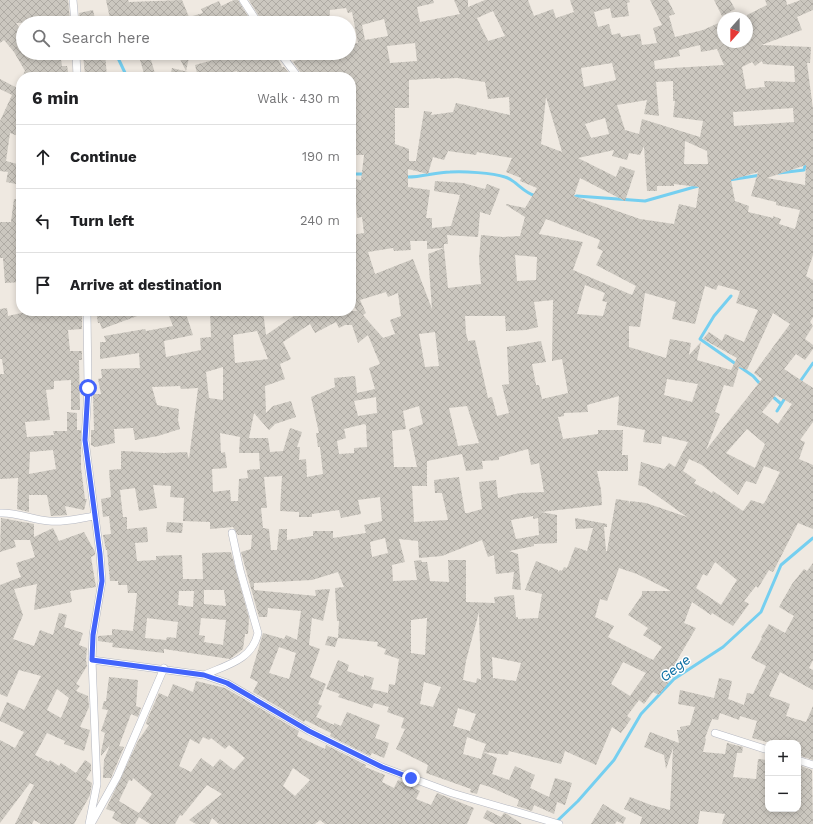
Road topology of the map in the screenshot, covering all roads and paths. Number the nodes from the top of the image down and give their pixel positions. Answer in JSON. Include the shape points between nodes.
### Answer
{"nodes":[{"id":1,"x":73,"y":0,"type":"edge"},
{"id":2,"x":244,"y":0,"type":"edge"},
{"id":3,"x":74,"y":16,"type":"edge"},
{"id":4,"x":254,"y":16,"type":"edge"},
{"id":5,"x":76,"y":60,"type":"edge"},
{"id":6,"x":285,"y":60,"type":"edge"},
{"id":7,"x":77,"y":72,"type":"edge"},
{"id":8,"x":294,"y":72,"type":"edge"},
{"id":9,"x":87,"y":316,"type":"edge"},
{"id":10,"x":0,"y":513,"type":"edge"},
{"id":11,"x":95,"y":516,"type":"junction"},
{"id":12,"x":232,"y":532,"type":"dead end"},
{"id":13,"x":92,"y":660,"type":"junction"},
{"id":14,"x":164,"y":668,"type":"junction"},
{"id":15,"x":204,"y":675,"type":"junction"},
{"id":16,"x":715,"y":733,"type":"dead end"},
{"id":17,"x":765,"y":749,"type":"edge"},
{"id":18,"x":801,"y":761,"type":"edge"},
{"id":19,"x":813,"y":765,"type":"edge"},
{"id":20,"x":556,"y":823,"type":"edge"},
{"id":21,"x":90,"y":824,"type":"edge"}],
"edges":[{"from":1,"to":3,"type":"street"},
{"from":2,"to":4,"type":"street"},
{"from":5,"to":7,"type":"street"},
{"from":6,"to":8,"type":"street"},
{"from":9,"to":11,"type":"street","via":[[88,388],[85,440]]},
{"from":10,"to":11,"type":"street","via":[[58,522]]},
{"from":11,"to":13,"type":"street","via":[[102,581],[93,635]]},
{"from":12,"to":15,"type":"street","via":[[258,633],[256,642],[244,658]]},
{"from":13,"to":14,"type":"street"},
{"from":13,"to":21,"type":"street","via":[[97,784]]},
{"from":14,"to":15,"type":"street"},
{"from":14,"to":21,"type":"street","via":[[117,777]]},
{"from":15,"to":20,"type":"street","via":[[227,683],[309,731],[382,767],[452,794]]},
{"from":16,"to":17,"type":"street"},
{"from":18,"to":19,"type":"street"}]}
